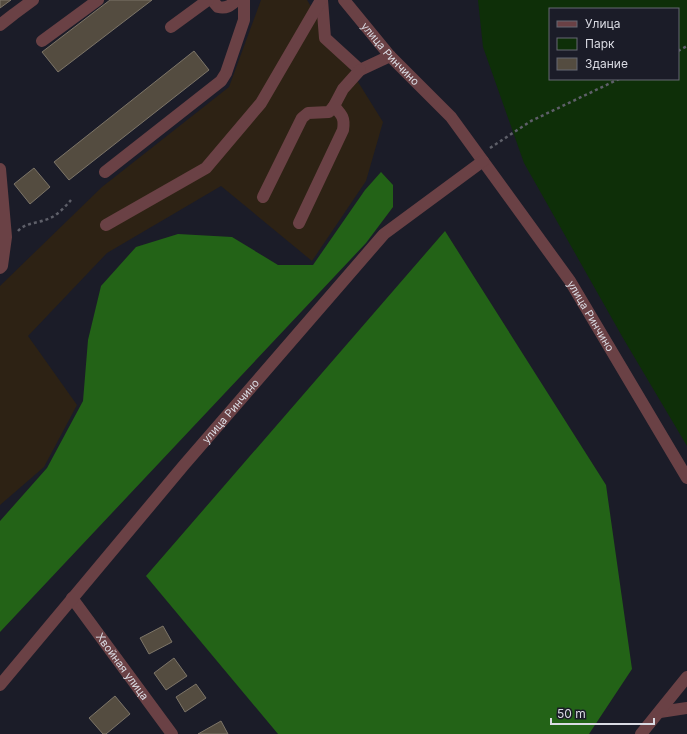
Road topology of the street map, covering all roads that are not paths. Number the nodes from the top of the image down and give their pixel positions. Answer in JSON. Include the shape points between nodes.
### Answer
{"nodes":[{"id":1,"x":33,"y":0,"type":"edge"},
{"id":2,"x":98,"y":0,"type":"edge"},
{"id":3,"x":208,"y":0,"type":"edge"},
{"id":4,"x":212,"y":0,"type":"edge"},
{"id":5,"x":237,"y":0,"type":"edge"},
{"id":6,"x":244,"y":0,"type":"edge"},
{"id":7,"x":321,"y":0,"type":"edge"},
{"id":8,"x":344,"y":0,"type":"edge"},
{"id":9,"x":0,"y":26,"type":"edge"},
{"id":10,"x":171,"y":27,"type":"dead end"},
{"id":11,"x":42,"y":41,"type":"dead end"},
{"id":12,"x":390,"y":56,"type":"junction"},
{"id":13,"x":360,"y":70,"type":"junction"},
{"id":14,"x":334,"y":106,"type":"junction"},
{"id":15,"x":483,"y":161,"type":"junction"},
{"id":16,"x":0,"y":169,"type":"edge"},
{"id":17,"x":105,"y":172,"type":"dead end"},
{"id":18,"x":263,"y":197,"type":"dead end"},
{"id":19,"x":298,"y":223,"type":"dead end"},
{"id":20,"x":106,"y":225,"type":"dead end"},
{"id":21,"x":0,"y":268,"type":"edge"},
{"id":22,"x":687,"y":478,"type":"edge"},
{"id":23,"x":72,"y":598,"type":"junction"},
{"id":24,"x":687,"y":677,"type":"edge"},
{"id":25,"x":0,"y":685,"type":"edge"},
{"id":26,"x":687,"y":708,"type":"edge"},
{"id":27,"x":660,"y":712,"type":"junction"},
{"id":28,"x":172,"y":734,"type":"edge"},
{"id":29,"x":641,"y":734,"type":"edge"}],
"edges":[{"from":1,"to":9,"type":"street"},
{"from":2,"to":11,"type":"street"},
{"from":3,"to":10,"type":"street"},
{"from":4,"to":5,"type":"street","via":[[218,7],[223,8]]},
{"from":6,"to":17,"type":"street","via":[[244,20],[221,81]]},
{"from":7,"to":13,"type":"street","via":[[325,38]]},
{"from":7,"to":20,"type":"street","via":[[261,103],[206,168]]},
{"from":8,"to":12,"type":"street","name":"улица Ринчино"},
{"from":12,"to":13,"type":"street"},
{"from":12,"to":15,"type":"street","name":"улица Ринчино","via":[[450,117]]},
{"from":13,"to":14,"type":"street","via":[[343,89]]},
{"from":14,"to":18,"type":"street","via":[[329,112],[308,113],[302,118]]},
{"from":14,"to":19,"type":"street","via":[[343,116],[343,130]]},
{"from":15,"to":22,"type":"street","name":"улица Ринчино","via":[[570,281]]},
{"from":15,"to":23,"type":"street","name":"улица Ринчино","via":[[384,234]]},
{"from":16,"to":21,"type":"street","via":[[6,237]]},
{"from":23,"to":25,"type":"street","name":"улица Ринчино"},
{"from":23,"to":28,"type":"street","name":"Хвойная улица"},
{"from":24,"to":27,"type":"street"},
{"from":26,"to":27,"type":"street"},
{"from":27,"to":29,"type":"street"}]}
